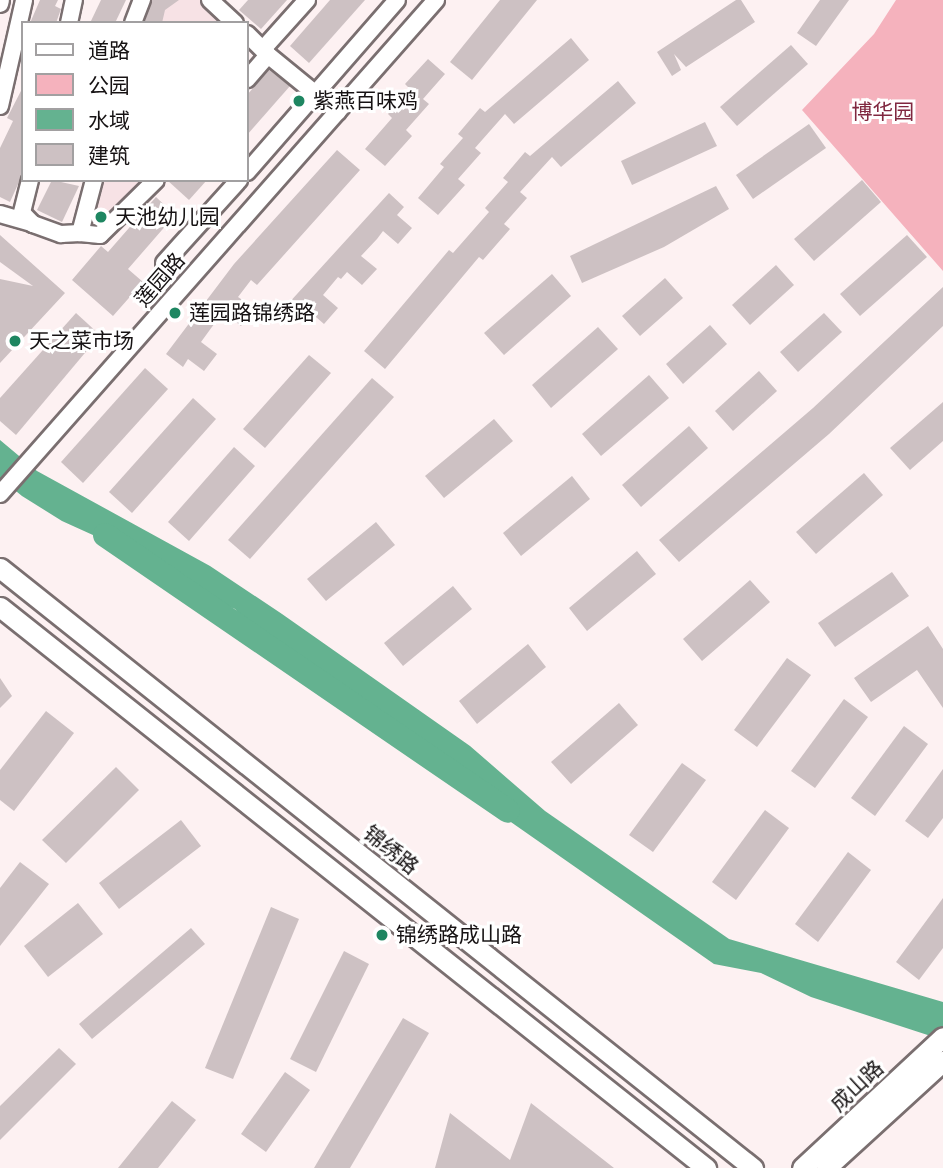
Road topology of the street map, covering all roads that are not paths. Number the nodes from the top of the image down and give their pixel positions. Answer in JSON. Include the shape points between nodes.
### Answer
{"nodes":[{"id":1,"x":24,"y":0,"type":"edge"},
{"id":2,"x":75,"y":0,"type":"edge"},
{"id":3,"x":142,"y":0,"type":"edge"},
{"id":4,"x":212,"y":0,"type":"edge"},
{"id":5,"x":307,"y":0,"type":"edge"},
{"id":6,"x":397,"y":0,"type":"edge"},
{"id":7,"x":436,"y":0,"type":"edge"},
{"id":8,"x":70,"y":21,"type":"edge"},
{"id":9,"x":134,"y":21,"type":"edge"},
{"id":10,"x":232,"y":21,"type":"edge"},
{"id":11,"x":248,"y":35,"type":"edge"},
{"id":12,"x":266,"y":52,"type":"junction"},
{"id":13,"x":248,"y":78,"type":"edge"},
{"id":14,"x":318,"y":94,"type":"junction"},
{"id":15,"x":0,"y":106,"type":"edge"},
{"id":16,"x":338,"y":112,"type":"junction"},
{"id":17,"x":248,"y":171,"type":"edge"},
{"id":18,"x":30,"y":182,"type":"edge"},
{"id":19,"x":93,"y":182,"type":"edge"},
{"id":20,"x":154,"y":182,"type":"edge"},
{"id":21,"x":237,"y":182,"type":"edge"},
{"id":22,"x":0,"y":214,"type":"edge"},
{"id":23,"x":33,"y":224,"type":"junction"},
{"id":24,"x":80,"y":233,"type":"junction"},
{"id":25,"x":164,"y":263,"type":"dead end"},
{"id":26,"x":3,"y":491,"type":"edge"},
{"id":27,"x":0,"y":568,"type":"edge"},
{"id":28,"x":0,"y":607,"type":"edge"},
{"id":29,"x":943,"y":1037,"type":"edge"},
{"id":30,"x":943,"y":1061,"type":"edge"},
{"id":31,"x":915,"y":1075,"type":"junction"},
{"id":32,"x":706,"y":1168,"type":"edge"},
{"id":33,"x":753,"y":1168,"type":"edge"},
{"id":34,"x":802,"y":1168,"type":"edge"},
{"id":35,"x":826,"y":1168,"type":"edge"}],
"edges":[{"from":1,"to":15,"type":"street"},
{"from":2,"to":8,"type":"street"},
{"from":3,"to":9,"type":"street"},
{"from":4,"to":10,"type":"street"},
{"from":5,"to":12,"type":"street"},
{"from":6,"to":14,"type":"street"},
{"from":7,"to":16,"type":"street","name":"莲园路"},
{"from":11,"to":12,"type":"street"},
{"from":12,"to":13,"type":"street"},
{"from":12,"to":14,"type":"street"},
{"from":14,"to":16,"type":"street"},
{"from":14,"to":17,"type":"street"},
{"from":16,"to":26,"type":"street","name":"莲园路"},
{"from":18,"to":23,"type":"street","via":[[22,213]]},
{"from":19,"to":24,"type":"street"},
{"from":20,"to":24,"type":"street","via":[[100,235]]},
{"from":21,"to":25,"type":"street"},
{"from":22,"to":23,"type":"street"},
{"from":23,"to":24,"type":"street","via":[[61,234]]},
{"from":27,"to":33,"type":"main road","name":"锦绣路"},
{"from":28,"to":32,"type":"main road"},
{"from":29,"to":31,"type":"main road","name":"成山路"},
{"from":30,"to":31,"type":"main road","name":"成山路"},
{"from":31,"to":34,"type":"main road","name":"成山路"},
{"from":31,"to":35,"type":"main road","name":"成山路"}]}
